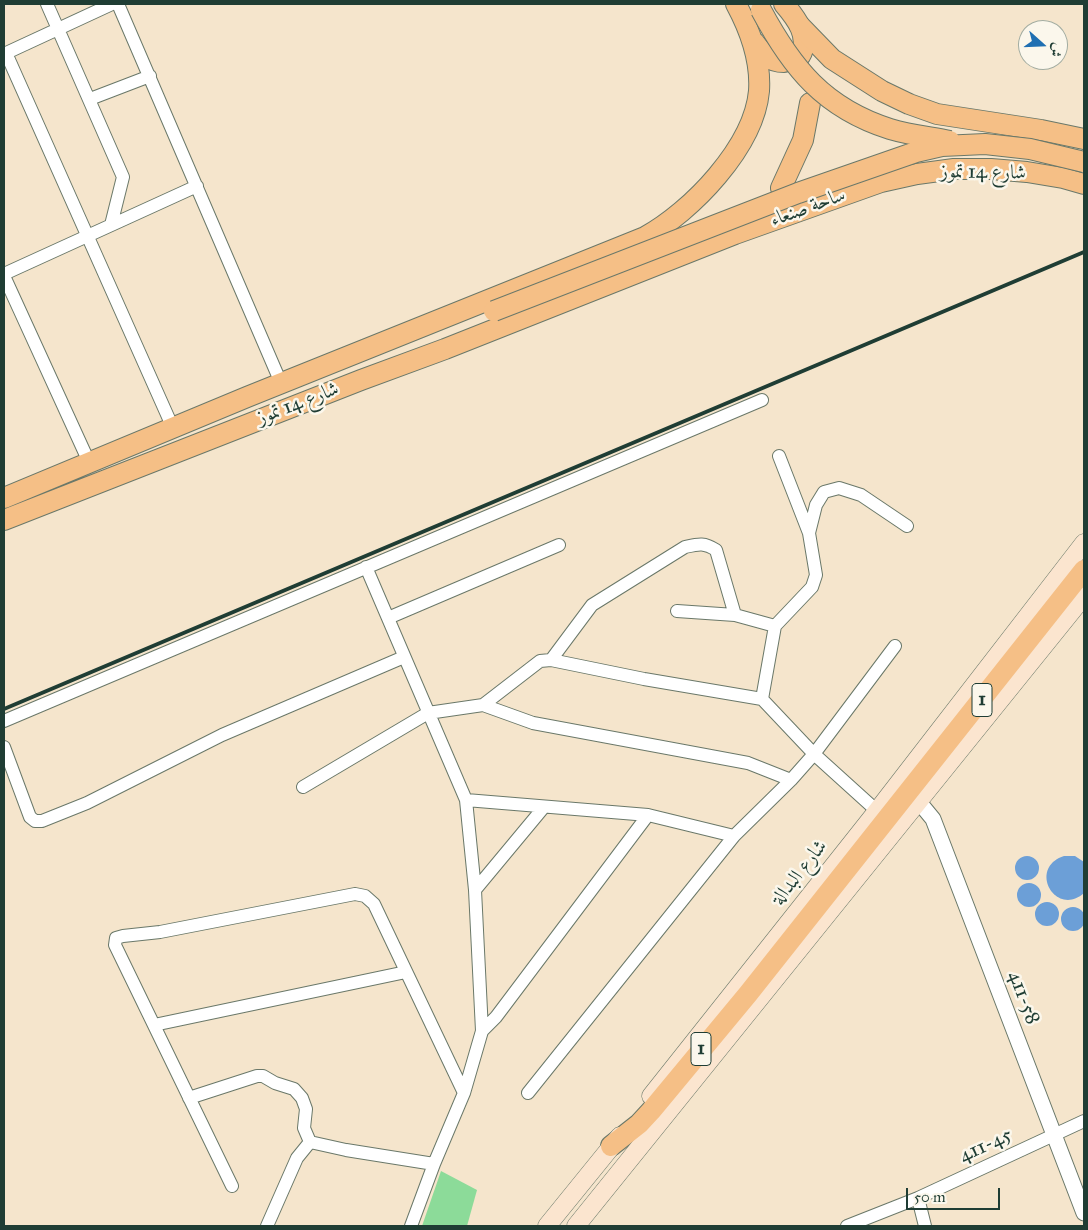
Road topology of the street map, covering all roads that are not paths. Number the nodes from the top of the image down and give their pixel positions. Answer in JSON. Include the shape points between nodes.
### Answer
{"nodes":[{"id":1,"x":47,"y":4,"type":"edge"},
{"id":2,"x":112,"y":4,"type":"edge"},
{"id":3,"x":118,"y":4,"type":"edge"},
{"id":4,"x":736,"y":4,"type":"edge"},
{"id":5,"x":784,"y":4,"type":"edge"},
{"id":6,"x":759,"y":7,"type":"edge"},
{"id":7,"x":58,"y":29,"type":"junction"},
{"id":8,"x":749,"y":34,"type":"junction"},
{"id":9,"x":799,"y":51,"type":"junction"},
{"id":10,"x":5,"y":53,"type":"edge"},
{"id":11,"x":150,"y":76,"type":"junction"},
{"id":12,"x":90,"y":98,"type":"junction"},
{"id":13,"x":810,"y":103,"type":"dead end"},
{"id":14,"x":1084,"y":140,"type":"edge"},
{"id":15,"x":967,"y":144,"type":"junction"},
{"id":16,"x":1084,"y":162,"type":"edge"},
{"id":17,"x":881,"y":182,"type":"joint"},
{"id":18,"x":1084,"y":184,"type":"edge"},
{"id":19,"x":197,"y":186,"type":"junction"},
{"id":20,"x":781,"y":188,"type":"dead end"},
{"id":21,"x":759,"y":218,"type":"dead end"},
{"id":22,"x":111,"y":225,"type":"junction"},
{"id":23,"x":735,"y":234,"type":"junction"},
{"id":24,"x":87,"y":236,"type":"junction"},
{"id":25,"x":582,"y":262,"type":"junction"},
{"id":26,"x":4,"y":275,"type":"edge"},
{"id":27,"x":592,"y":289,"type":"junction"},
{"id":28,"x":281,"y":383,"type":"junction"},
{"id":29,"x":762,"y":400,"type":"dead end"},
{"id":30,"x":198,"y":418,"type":"junction"},
{"id":31,"x":173,"y":428,"type":"junction"},
{"id":32,"x":779,"y":456,"type":"dead end"},
{"id":33,"x":88,"y":462,"type":"junction"},
{"id":34,"x":4,"y":498,"type":"edge"},
{"id":35,"x":4,"y":520,"type":"edge"},
{"id":36,"x":907,"y":526,"type":"dead end"},
{"id":37,"x":809,"y":533,"type":"junction"},
{"id":38,"x":1084,"y":543,"type":"edge"},
{"id":39,"x":559,"y":545,"type":"dead end"},
{"id":40,"x":366,"y":567,"type":"junction"},
{"id":41,"x":1084,"y":570,"type":"edge"},
{"id":42,"x":1084,"y":596,"type":"edge"},
{"id":43,"x":677,"y":611,"type":"dead end"},
{"id":44,"x":735,"y":615,"type":"junction"},
{"id":45,"x":388,"y":618,"type":"junction"},
{"id":46,"x":775,"y":626,"type":"junction"},
{"id":47,"x":895,"y":646,"type":"dead end"},
{"id":48,"x":404,"y":656,"type":"junction"},
{"id":49,"x":551,"y":660,"type":"junction"},
{"id":50,"x":762,"y":698,"type":"junction"},
{"id":51,"x":484,"y":705,"type":"junction"},
{"id":52,"x":428,"y":713,"type":"junction"},
{"id":53,"x":4,"y":721,"type":"edge"},
{"id":54,"x":4,"y":747,"type":"edge"},
{"id":55,"x":814,"y":754,"type":"junction"},
{"id":56,"x":790,"y":780,"type":"junction"},
{"id":57,"x":303,"y":787,"type":"dead end"},
{"id":58,"x":466,"y":800,"type":"junction"},
{"id":59,"x":919,"y":802,"type":"junction"},
{"id":60,"x":544,"y":806,"type":"junction"},
{"id":61,"x":648,"y":816,"type":"junction"},
{"id":62,"x":878,"y":820,"type":"junction"},
{"id":63,"x":734,"y":836,"type":"junction"},
{"id":64,"x":476,"y":890,"type":"junction"},
{"id":65,"x":406,"y":972,"type":"junction"},
{"id":66,"x":154,"y":1025,"type":"junction"},
{"id":67,"x":482,"y":1031,"type":"junction"},
{"id":68,"x":464,"y":1093,"type":"junction"},
{"id":69,"x":528,"y":1093,"type":"dead end"},
{"id":70,"x":189,"y":1098,"type":"junction"},
{"id":71,"x":1084,"y":1121,"type":"edge"},
{"id":72,"x":1054,"y":1134,"type":"junction"},
{"id":73,"x":310,"y":1142,"type":"junction"},
{"id":74,"x":611,"y":1146,"type":"joint"},
{"id":75,"x":434,"y":1164,"type":"junction"},
{"id":76,"x":232,"y":1186,"type":"dead end"},
{"id":77,"x":918,"y":1198,"type":"junction"},
{"id":78,"x":1084,"y":1213,"type":"edge"},
{"id":79,"x":267,"y":1226,"type":"edge"},
{"id":80,"x":411,"y":1226,"type":"edge"},
{"id":81,"x":546,"y":1226,"type":"edge"},
{"id":82,"x":576,"y":1226,"type":"edge"},
{"id":83,"x":847,"y":1226,"type":"edge"},
{"id":84,"x":925,"y":1226,"type":"edge"}],
"edges":[{"from":1,"to":7,"type":"street"},
{"from":2,"to":7,"type":"street"},
{"from":3,"to":11,"type":"street"},
{"from":4,"to":8,"type":"main road"},
{"from":5,"to":9,"type":"main road"},
{"from":6,"to":15,"type":"main road","bridge":true,"via":[[775,37],[801,73],[834,102],[890,128]]},
{"from":7,"to":10,"type":"street"},
{"from":7,"to":12,"type":"street"},
{"from":8,"to":9,"type":"main road","via":[[771,60]]},
{"from":8,"to":25,"type":"main road","name":"شارع 14 تموز","via":[[758,63],[757,100],[751,122],[734,153],[709,186],[662,228]]},
{"from":9,"to":14,"type":"main road","via":[[832,59],[882,91],[937,114],[1042,130]]},
{"from":10,"to":24,"type":"street"},
{"from":11,"to":12,"type":"street"},
{"from":11,"to":19,"type":"street"},
{"from":12,"to":22,"type":"street","via":[[123,177]]},
{"from":13,"to":20,"type":"main road","name":"ساحة صنعاء","via":[[803,140]]},
{"from":15,"to":16,"type":"main road","bridge":true,"via":[[1030,149]]},
{"from":15,"to":30,"type":"main road","bridge":true,"via":[[916,152],[806,190],[494,311],[268,406],[241,414]]},
{"from":17,"to":18,"type":"main road","name":"شارع 14 تموز","via":[[936,172],[991,169],[1027,172]]},
{"from":17,"to":23,"type":"main road","name":"ساحة صنعاء"},
{"from":19,"to":22,"type":"street"},
{"from":19,"to":28,"type":"street"},
{"from":21,"to":23,"type":"main road","name":"ساحة صنعاء"},
{"from":22,"to":24,"type":"street"},
{"from":23,"to":27,"type":"main road","name":"ساحة صنعاء"},
{"from":24,"to":26,"type":"street"},
{"from":24,"to":31,"type":"street"},
{"from":25,"to":27,"type":"main road","via":[[579,271],[582,280],[586,287]]},
{"from":25,"to":28,"type":"main road","name":"شارع 14 تموز"},
{"from":26,"to":33,"type":"street"},
{"from":27,"to":35,"type":"main road","name":"شارع 14 تموز"},
{"from":28,"to":30,"type":"main road","name":"شارع 14 تموز"},
{"from":29,"to":40,"type":"street"},
{"from":30,"to":31,"type":"main road","name":"شارع 14 تموز"},
{"from":31,"to":33,"type":"main road","name":"شارع 14 تموز"},
{"from":32,"to":37,"type":"street"},
{"from":33,"to":34,"type":"main road","name":"شارع 14 تموز"},
{"from":36,"to":37,"type":"street","via":[[861,495],[839,488],[824,492],[816,505]]},
{"from":37,"to":46,"type":"street","via":[[816,575],[812,587]]},
{"from":38,"to":62,"type":"main road"},
{"from":39,"to":45,"type":"street"},
{"from":40,"to":45,"type":"street"},
{"from":40,"to":53,"type":"street"},
{"from":41,"to":62,"type":"main road","number":"1"},
{"from":42,"to":59,"type":"main road"},
{"from":43,"to":44,"type":"street"},
{"from":44,"to":46,"type":"street"},
{"from":44,"to":49,"type":"street","via":[[716,550],[708,544],[696,544],[685,547],[592,605]]},
{"from":45,"to":48,"type":"street"},
{"from":46,"to":50,"type":"street"},
{"from":47,"to":55,"type":"street"},
{"from":48,"to":52,"type":"street"},
{"from":48,"to":54,"type":"street","via":[[222,735],[87,803],[42,821],[35,821],[30,816]]},
{"from":49,"to":50,"type":"street"},
{"from":49,"to":51,"type":"street","via":[[540,661]]},
{"from":50,"to":55,"type":"street"},
{"from":51,"to":52,"type":"street"},
{"from":51,"to":56,"type":"street","via":[[533,723],[748,763]]},
{"from":52,"to":57,"type":"street"},
{"from":52,"to":58,"type":"street"},
{"from":55,"to":56,"type":"street"},
{"from":55,"to":62,"type":"street"},
{"from":56,"to":63,"type":"street"},
{"from":58,"to":60,"type":"street"},
{"from":58,"to":64,"type":"street"},
{"from":59,"to":72,"type":"street","name":"411-58","via":[[933,819]]},
{"from":59,"to":82,"type":"main road"},
{"from":60,"to":61,"type":"street"},
{"from":60,"to":64,"type":"street"},
{"from":61,"to":63,"type":"street"},
{"from":61,"to":67,"type":"street","via":[[496,1017]]},
{"from":62,"to":74,"type":"main road","number":"1","via":[[748,994],[651,1111]]},
{"from":63,"to":69,"type":"street"},
{"from":64,"to":67,"type":"street"},
{"from":65,"to":66,"type":"street"},
{"from":65,"to":66,"type":"street","via":[[374,904],[365,896],[356,894],[116,938],[116,945]]},
{"from":65,"to":68,"type":"street"},
{"from":66,"to":70,"type":"street"},
{"from":67,"to":68,"type":"street"},
{"from":68,"to":75,"type":"street"},
{"from":70,"to":73,"type":"street","via":[[263,1076],[294,1089],[302,1098],[306,1109],[304,1128]]},
{"from":70,"to":76,"type":"street"},
{"from":71,"to":72,"type":"street","name":"411-45"},
{"from":72,"to":77,"type":"street","name":"411-45"},
{"from":72,"to":78,"type":"street","name":"411-58"},
{"from":73,"to":75,"type":"street"},
{"from":73,"to":79,"type":"street","via":[[297,1158]]},
{"from":74,"to":81,"type":"main road"},
{"from":75,"to":80,"type":"street"},
{"from":77,"to":83,"type":"street","name":"411-45"},
{"from":77,"to":84,"type":"street"}]}
